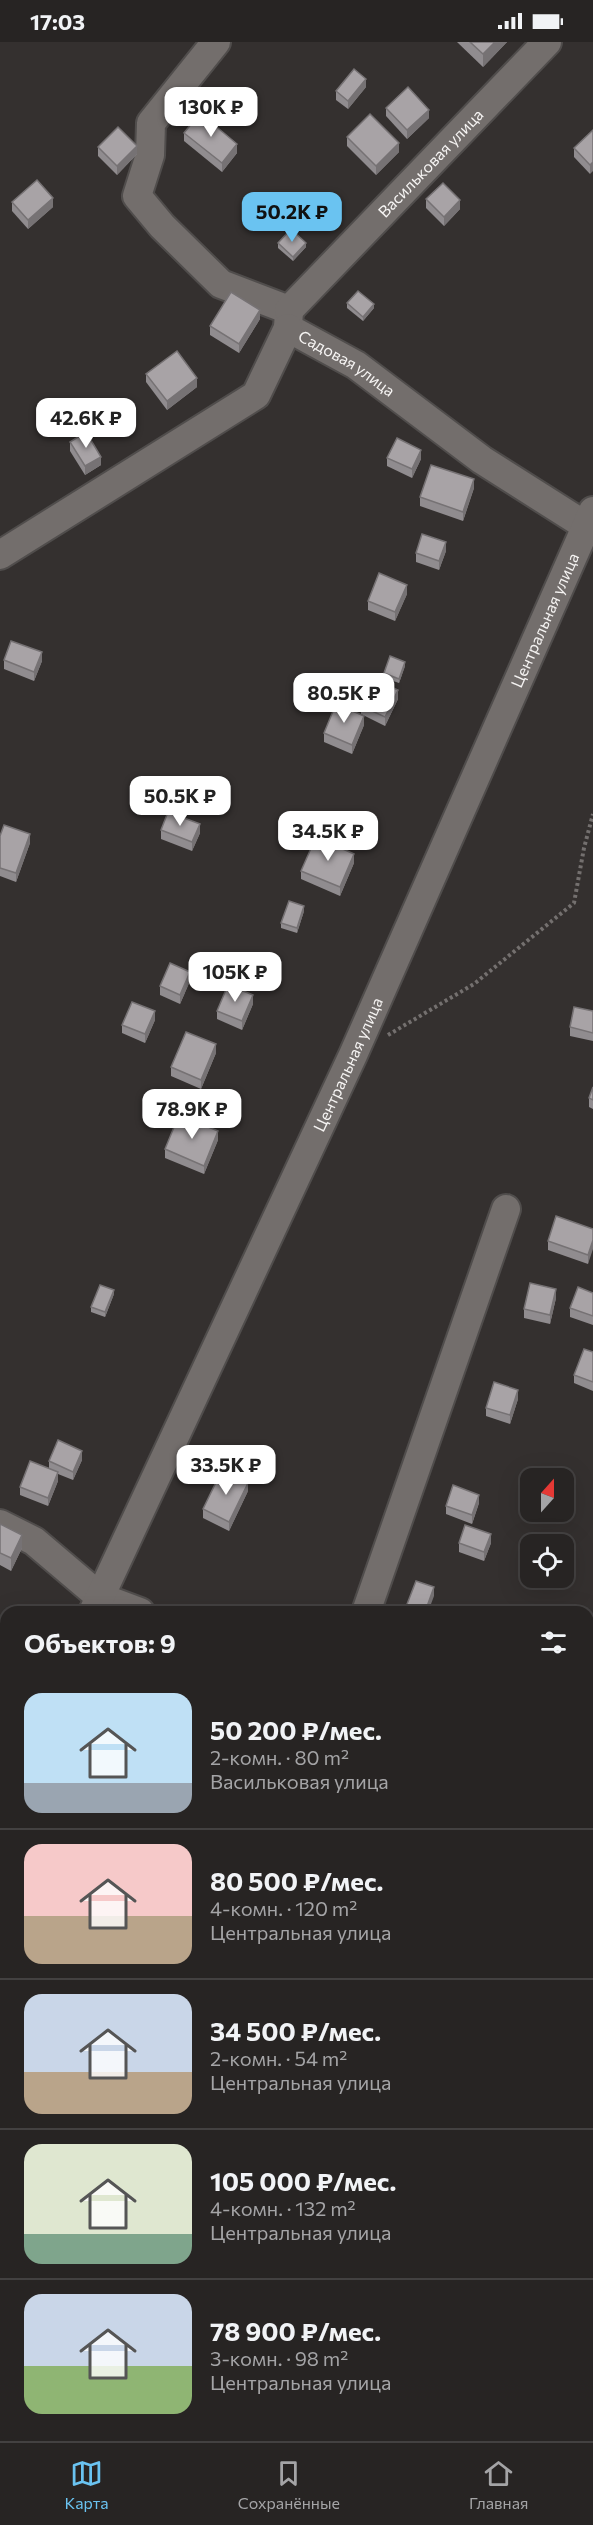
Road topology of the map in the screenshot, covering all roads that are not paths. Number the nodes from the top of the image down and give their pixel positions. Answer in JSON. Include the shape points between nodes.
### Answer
{"nodes":[{"id":1,"x":216,"y":42,"type":"edge"},
{"id":2,"x":547,"y":42,"type":"edge"},
{"id":3,"x":289,"y":319,"type":"junction"},
{"id":4,"x":589,"y":519,"type":"edge"},
{"id":5,"x":0,"y":555,"type":"edge"},
{"id":6,"x":506,"y":1209,"type":"dead end"},
{"id":7,"x":0,"y":1524,"type":"edge"},
{"id":8,"x":96,"y":1605,"type":"edge"},
{"id":9,"x":368,"y":1606,"type":"edge"}],
"edges":[{"from":1,"to":3,"type":"street","name":"Садовая улица","via":[[151,123],[150,155],[137,196],[221,284]]},
{"from":2,"to":3,"type":"street","name":"Васильковая улица"},
{"from":3,"to":4,"type":"street","name":"Садовая улица","via":[[482,460]]},
{"from":3,"to":5,"type":"street","name":"Васильковая улица","via":[[256,395]]},
{"from":4,"to":8,"type":"street","name":"Центральная улица","via":[[348,1066]]},
{"from":6,"to":9,"type":"street"},
{"from":7,"to":8,"type":"street","via":[[34,1541]]}]}
